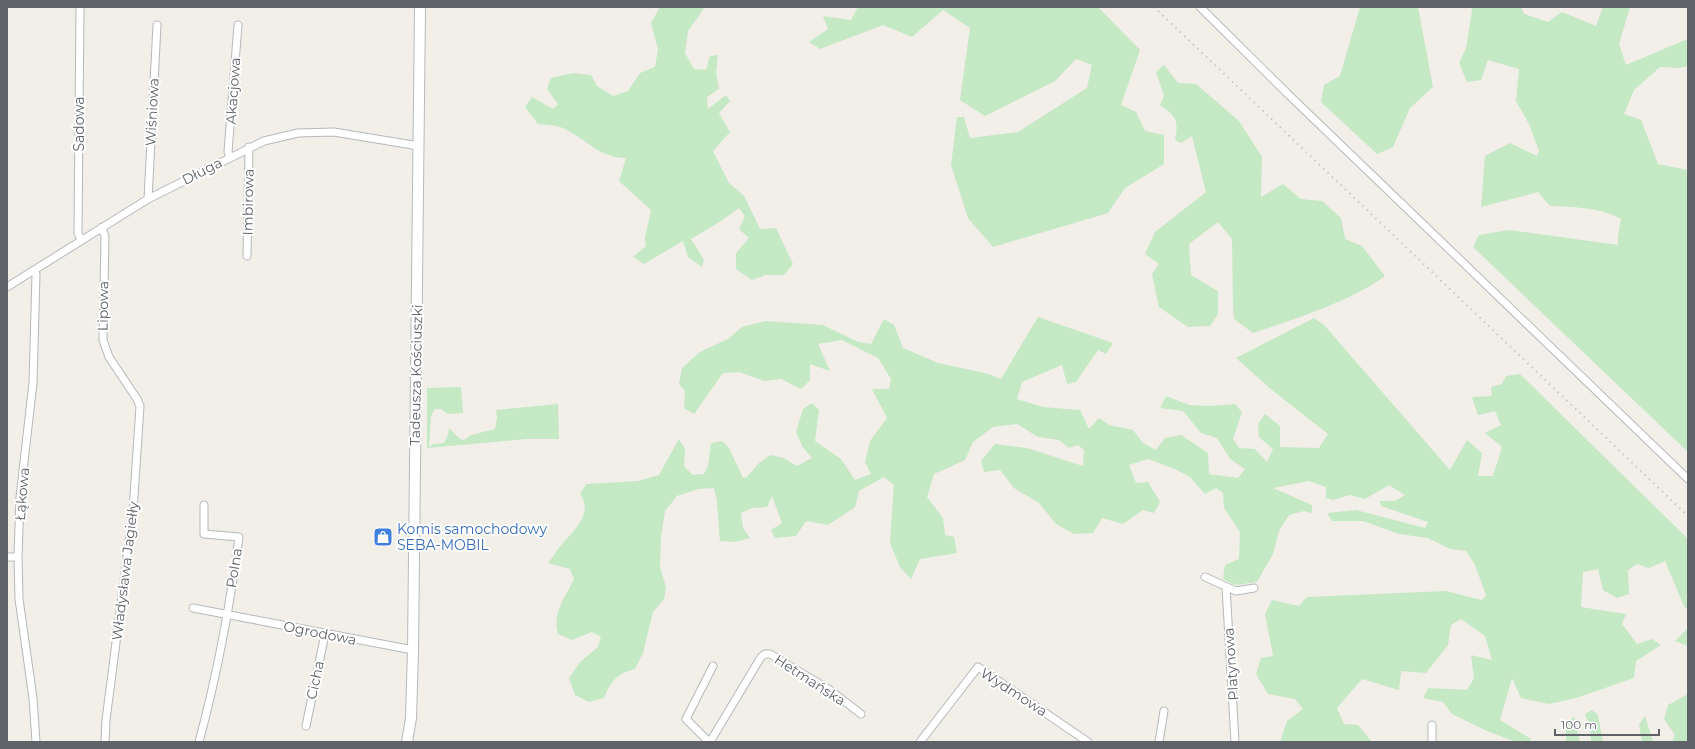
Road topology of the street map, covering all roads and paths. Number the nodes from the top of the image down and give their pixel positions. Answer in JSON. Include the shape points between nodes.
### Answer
{"nodes":[{"id":1,"x":80,"y":7,"type":"edge"},
{"id":2,"x":420,"y":7,"type":"edge"},
{"id":3,"x":1200,"y":7,"type":"edge"},
{"id":4,"x":238,"y":24,"type":"dead end"},
{"id":5,"x":158,"y":25,"type":"dead end"},
{"id":6,"x":419,"y":146,"type":"junction"},
{"id":7,"x":249,"y":147,"type":"junction"},
{"id":8,"x":230,"y":157,"type":"junction"},
{"id":9,"x":148,"y":199,"type":"junction"},
{"id":10,"x":102,"y":227,"type":"junction"},
{"id":11,"x":81,"y":240,"type":"junction"},
{"id":12,"x":247,"y":256,"type":"dead end"},
{"id":13,"x":34,"y":270,"type":"junction"},
{"id":14,"x":7,"y":287,"type":"edge"},
{"id":15,"x":137,"y":399,"type":"joint"},
{"id":16,"x":1688,"y":479,"type":"edge"},
{"id":17,"x":204,"y":505,"type":"dead end"},
{"id":18,"x":7,"y":557,"type":"edge"},
{"id":19,"x":18,"y":557,"type":"junction"},
{"id":20,"x":1205,"y":577,"type":"dead end"},
{"id":21,"x":1226,"y":587,"type":"junction"},
{"id":22,"x":1254,"y":588,"type":"dead end"},
{"id":23,"x":193,"y":608,"type":"dead end"},
{"id":24,"x":226,"y":615,"type":"junction"},
{"id":25,"x":325,"y":634,"type":"junction"},
{"id":26,"x":413,"y":650,"type":"junction"},
{"id":27,"x":713,"y":666,"type":"dead end"},
{"id":28,"x":1164,"y":711,"type":"dead end"},
{"id":29,"x":861,"y":714,"type":"dead end"},
{"id":30,"x":1432,"y":725,"type":"dead end"},
{"id":31,"x":306,"y":726,"type":"dead end"},
{"id":32,"x":36,"y":742,"type":"edge"},
{"id":33,"x":105,"y":742,"type":"edge"},
{"id":34,"x":199,"y":742,"type":"edge"},
{"id":35,"x":408,"y":742,"type":"edge"},
{"id":36,"x":709,"y":742,"type":"edge"},
{"id":37,"x":920,"y":742,"type":"edge"},
{"id":38,"x":1088,"y":742,"type":"edge"},
{"id":39,"x":1159,"y":742,"type":"edge"},
{"id":40,"x":1235,"y":742,"type":"edge"},
{"id":41,"x":1432,"y":742,"type":"edge"}],
"edges":[{"from":1,"to":11,"type":"street","name":"Sadowa","via":[[78,233]]},
{"from":2,"to":6,"type":"main road","name":"Tadeusza Kościuszki"},
{"from":3,"to":16,"type":"street"},
{"from":4,"to":8,"type":"street","name":"Akacjowa","via":[[228,152]]},
{"from":5,"to":9,"type":"street","name":"Wiśniowa"},
{"from":6,"to":7,"type":"street","name":"Długa","via":[[334,132],[298,133]]},
{"from":6,"to":26,"type":"main road","name":"Tadeusza Kościuszki"},
{"from":7,"to":8,"type":"street","name":"Długa"},
{"from":7,"to":12,"type":"street","name":"Imbirowa"},
{"from":8,"to":9,"type":"street","name":"Długa"},
{"from":9,"to":10,"type":"street","name":"Długa"},
{"from":10,"to":11,"type":"street","name":"Długa"},
{"from":10,"to":15,"type":"street","name":"Lipowa","via":[[105,237],[103,340],[109,357]]},
{"from":11,"to":13,"type":"street","name":"Długa"},
{"from":13,"to":14,"type":"street","name":"Długa"},
{"from":13,"to":19,"type":"street","name":"Łąkowa","via":[[36,274],[33,383],[20,497]]},
{"from":15,"to":33,"type":"street","name":"Władysława Jagiełły","via":[[140,406],[133,511]]},
{"from":17,"to":24,"type":"street","name":"Polna","via":[[204,534],[239,537]]},
{"from":18,"to":19,"type":"street"},
{"from":19,"to":32,"type":"street","name":"Łąkowa","via":[[19,599],[33,698]]},
{"from":20,"to":21,"type":"street"},
{"from":21,"to":22,"type":"street","via":[[1236,591]]},
{"from":21,"to":40,"type":"street","name":"Platynowa"},
{"from":23,"to":24,"type":"street"},
{"from":24,"to":25,"type":"street","name":"Ogrodowa"},
{"from":24,"to":34,"type":"street","name":"Polna","via":[[210,700]]},
{"from":25,"to":26,"type":"street","name":"Ogrodowa"},
{"from":25,"to":31,"type":"street","name":"Cicha"},
{"from":26,"to":35,"type":"main road","name":"Tadeusza Kościuszki"},
{"from":27,"to":36,"type":"street","via":[[686,718]]},
{"from":28,"to":39,"type":"street"},
{"from":29,"to":36,"type":"street","name":"Hetmańska","via":[[830,690],[766,654],[761,657]]},
{"from":30,"to":41,"type":"street"},
{"from":37,"to":38,"type":"street","name":"Wydmowa","via":[[978,667]]}]}
